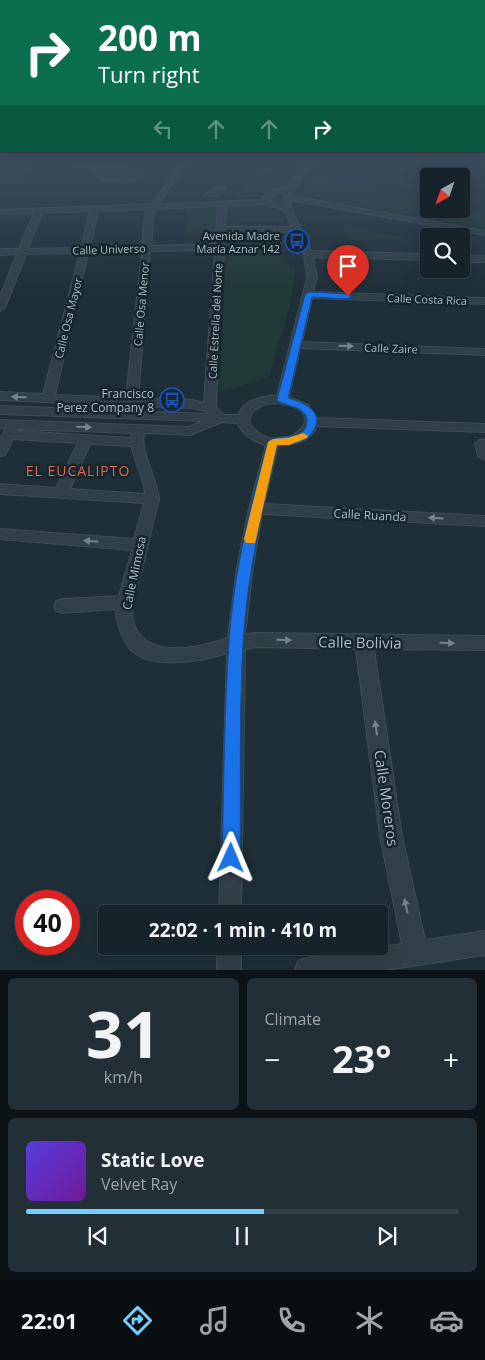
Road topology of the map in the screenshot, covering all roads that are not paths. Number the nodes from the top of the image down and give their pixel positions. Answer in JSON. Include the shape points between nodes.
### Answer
{"nodes":[{"id":1,"x":201,"y":203,"type":"edge"},
{"id":2,"x":233,"y":203,"type":"edge"},
{"id":3,"x":271,"y":203,"type":"edge"},
{"id":4,"x":288,"y":203,"type":"edge"},
{"id":5,"x":337,"y":203,"type":"edge"},
{"id":6,"x":222,"y":204,"type":"junction"},
{"id":7,"x":152,"y":205,"type":"junction"},
{"id":8,"x":0,"y":208,"type":"edge"},
{"id":9,"x":95,"y":208,"type":"junction"},
{"id":10,"x":288,"y":210,"type":"junction"},
{"id":11,"x":39,"y":211,"type":"junction"},
{"id":12,"x":0,"y":212,"type":"edge"},
{"id":13,"x":227,"y":229,"type":"dead end"},
{"id":14,"x":298,"y":230,"type":"junction"},
{"id":15,"x":485,"y":234,"type":"edge"},
{"id":16,"x":219,"y":246,"type":"junction"},
{"id":17,"x":146,"y":248,"type":"junction"},
{"id":18,"x":84,"y":250,"type":"junction"},
{"id":19,"x":0,"y":252,"type":"edge"},
{"id":20,"x":23,"y":252,"type":"junction"},
{"id":21,"x":308,"y":254,"type":"junction"},
{"id":22,"x":420,"y":258,"type":"edge"},
{"id":23,"x":470,"y":258,"type":"edge"},
{"id":24,"x":485,"y":259,"type":"edge"},
{"id":25,"x":309,"y":295,"type":"junction"},
{"id":26,"x":485,"y":301,"type":"edge"},
{"id":27,"x":0,"y":308,"type":"edge"},
{"id":28,"x":297,"y":345,"type":"junction"},
{"id":29,"x":485,"y":352,"type":"edge"},
{"id":30,"x":0,"y":396,"type":"edge"},
{"id":31,"x":48,"y":398,"type":"junction"},
{"id":32,"x":282,"y":400,"type":"junction"},
{"id":33,"x":132,"y":402,"type":"junction"},
{"id":34,"x":210,"y":408,"type":"junction"},
{"id":35,"x":0,"y":410,"type":"edge"},
{"id":36,"x":220,"y":418,"type":"junction"},
{"id":37,"x":243,"y":419,"type":"junction"},
{"id":38,"x":312,"y":422,"type":"junction"},
{"id":39,"x":7,"y":428,"type":"edge"},
{"id":40,"x":485,"y":428,"type":"edge"},
{"id":41,"x":137,"y":435,"type":"junction"},
{"id":42,"x":86,"y":439,"type":"junction"},
{"id":43,"x":273,"y":442,"type":"junction"},
{"id":44,"x":481,"y":443,"type":"dead end"},
{"id":45,"x":0,"y":452,"type":"edge"},
{"id":46,"x":485,"y":456,"type":"edge"},
{"id":47,"x":0,"y":489,"type":"edge"},
{"id":48,"x":62,"y":493,"type":"junction"},
{"id":49,"x":152,"y":499,"type":"junction"},
{"id":50,"x":256,"y":509,"type":"junction"},
{"id":51,"x":485,"y":521,"type":"edge"},
{"id":52,"x":0,"y":534,"type":"edge"},
{"id":53,"x":140,"y":545,"type":"junction"},
{"id":54,"x":126,"y":602,"type":"junction"},
{"id":55,"x":62,"y":606,"type":"dead end"},
{"id":56,"x":364,"y":642,"type":"junction"},
{"id":57,"x":236,"y":643,"type":"junction"},
{"id":58,"x":485,"y":643,"type":"edge"},
{"id":59,"x":230,"y":905,"type":"edge"},
{"id":60,"x":485,"y":943,"type":"edge"},
{"id":61,"x":416,"y":954,"type":"junction"},
{"id":62,"x":229,"y":955,"type":"edge"},
{"id":63,"x":229,"y":970,"type":"edge"},
{"id":64,"x":307,"y":970,"type":"edge"}],
"edges":[{"from":1,"to":7,"type":"street"},
{"from":2,"to":6,"type":"street"},
{"from":3,"to":10,"type":"street"},
{"from":4,"to":10,"type":"street"},
{"from":5,"to":15,"type":"street"},
{"from":6,"to":7,"type":"street"},
{"from":6,"to":16,"type":"street","name":"Calle Estrella del Norte"},
{"from":7,"to":8,"type":"street"},
{"from":7,"to":9,"type":"street"},
{"from":7,"to":17,"type":"street","name":"Calle Osa Menor"},
{"from":9,"to":11,"type":"street"},
{"from":9,"to":18,"type":"street","name":"Calle Osa Mayor"},
{"from":10,"to":14,"type":"street"},
{"from":11,"to":12,"type":"street"},
{"from":11,"to":20,"type":"street"},
{"from":13,"to":14,"type":"street"},
{"from":14,"to":21,"type":"street"},
{"from":16,"to":17,"type":"street","name":"Calle Universo"},
{"from":16,"to":34,"type":"street","name":"Calle Estrella del Norte"},
{"from":17,"to":18,"type":"street","name":"Calle Universo"},
{"from":17,"to":33,"type":"street","name":"Calle Osa Menor"},
{"from":18,"to":20,"type":"street","name":"Calle Universo"},
{"from":18,"to":31,"type":"street","name":"Calle Osa Mayor"},
{"from":19,"to":20,"type":"street","name":"Calle Universo"},
{"from":20,"to":27,"type":"street"},
{"from":21,"to":22,"type":"street"},
{"from":21,"to":25,"type":"street","via":[[312,278]]},
{"from":23,"to":24,"type":"street"},
{"from":25,"to":26,"type":"street","name":"Calle Costa Rica"},
{"from":25,"to":28,"type":"street"},
{"from":28,"to":29,"type":"street","name":"Calle Zaire","one_way":true},
{"from":28,"to":32,"type":"street"},
{"from":31,"to":30,"type":"street","one_way":true},
{"from":31,"to":33,"type":"street"},
{"from":32,"to":37,"type":"street","via":[[254,404],[246,410]]},
{"from":32,"to":38,"type":"street","via":[[304,407]]},
{"from":33,"to":34,"type":"street","via":[[192,404]]},
{"from":34,"to":36,"type":"street"},
{"from":35,"to":36,"type":"street"},
{"from":36,"to":37,"type":"street"},
{"from":36,"to":41,"type":"street","via":[[190,430]]},
{"from":37,"to":43,"type":"street","via":[[244,426],[252,434]]},
{"from":38,"to":40,"type":"street"},
{"from":38,"to":43,"type":"street","via":[[310,430],[302,437]]},
{"from":39,"to":41,"type":"street","one_way":true},
{"from":39,"to":42,"type":"street"},
{"from":39,"to":45,"type":"street"},
{"from":41,"to":42,"type":"street"},
{"from":41,"to":49,"type":"street","name":"Calle Mimosa"},
{"from":42,"to":48,"type":"street"},
{"from":43,"to":50,"type":"street"},
{"from":44,"to":46,"type":"street"},
{"from":47,"to":48,"type":"street"},
{"from":48,"to":49,"type":"street"},
{"from":49,"to":53,"type":"street","name":"Calle Mimosa"},
{"from":51,"to":50,"type":"street","name":"Calle Ruanda","one_way":true},
{"from":50,"to":57,"type":"street"},
{"from":53,"to":52,"type":"street","one_way":true},
{"from":53,"to":54,"type":"street","name":"Calle Mimosa"},
{"from":54,"to":55,"type":"street"},
{"from":54,"to":57,"type":"street","name":"Calle Mimosa","via":[[124,611],[129,633],[141,649],[163,655],[206,654]]},
{"from":57,"to":56,"type":"street","name":"Calle Bolivia","one_way":true,"via":[[258,640]]},
{"from":56,"to":58,"type":"street","name":"Calle Bolivia","one_way":true},
{"from":61,"to":56,"type":"street","name":"Calle Moreros","one_way":true,"via":[[391,836]]},
{"from":57,"to":59,"type":"street"},
{"from":60,"to":61,"type":"street"},
{"from":61,"to":64,"type":"street"},
{"from":62,"to":63,"type":"street"}]}
